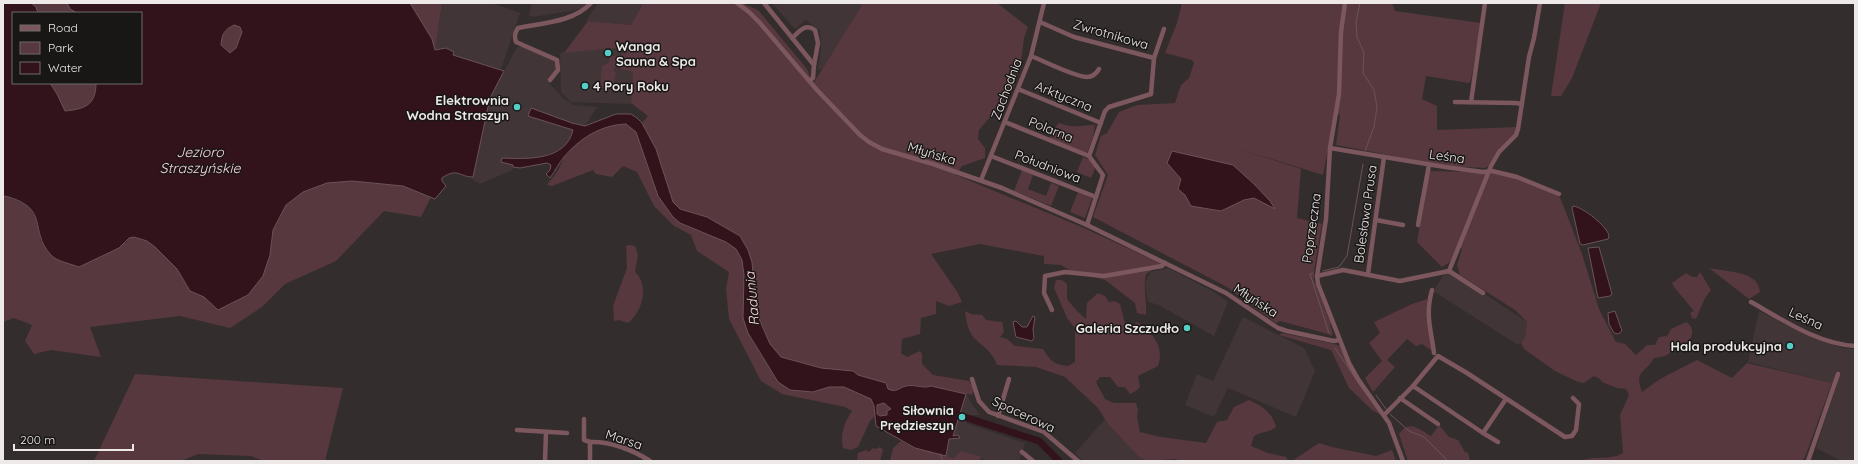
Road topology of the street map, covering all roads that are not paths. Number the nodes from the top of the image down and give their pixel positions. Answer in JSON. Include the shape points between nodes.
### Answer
{"nodes":[{"id":1,"x":591,"y":3,"type":"edge"},
{"id":2,"x":736,"y":3,"type":"edge"},
{"id":3,"x":764,"y":3,"type":"edge"},
{"id":4,"x":1044,"y":3,"type":"edge"},
{"id":5,"x":1345,"y":3,"type":"edge"},
{"id":6,"x":1485,"y":3,"type":"edge"},
{"id":7,"x":1540,"y":3,"type":"edge"},
{"id":8,"x":1040,"y":22,"type":"junction"},
{"id":9,"x":1164,"y":30,"type":"dead end"},
{"id":10,"x":792,"y":38,"type":"junction"},
{"id":11,"x":1031,"y":56,"type":"junction"},
{"id":12,"x":1154,"y":58,"type":"junction"},
{"id":13,"x":814,"y":65,"type":"junction"},
{"id":14,"x":1099,"y":69,"type":"dead end"},
{"id":15,"x":550,"y":80,"type":"dead end"},
{"id":16,"x":809,"y":81,"type":"junction"},
{"id":17,"x":1018,"y":89,"type":"junction"},
{"id":18,"x":1455,"y":102,"type":"dead end"},
{"id":19,"x":1470,"y":102,"type":"junction"},
{"id":20,"x":1522,"y":104,"type":"junction"},
{"id":21,"x":1005,"y":122,"type":"junction"},
{"id":22,"x":1101,"y":122,"type":"junction"},
{"id":23,"x":1330,"y":148,"type":"junction"},
{"id":24,"x":991,"y":156,"type":"junction"},
{"id":25,"x":1089,"y":156,"type":"junction"},
{"id":26,"x":1384,"y":157,"type":"junction"},
{"id":27,"x":1429,"y":165,"type":"junction"},
{"id":28,"x":1490,"y":171,"type":"junction"},
{"id":29,"x":981,"y":180,"type":"junction"},
{"id":30,"x":1559,"y":194,"type":"dead end"},
{"id":31,"x":1096,"y":197,"type":"junction"},
{"id":32,"x":1376,"y":220,"type":"junction"},
{"id":33,"x":1087,"y":225,"type":"junction"},
{"id":34,"x":1403,"y":225,"type":"dead end"},
{"id":35,"x":1418,"y":225,"type":"dead end"},
{"id":36,"x":1165,"y":263,"type":"junction"},
{"id":37,"x":1449,"y":271,"type":"junction"},
{"id":38,"x":1368,"y":274,"type":"junction"},
{"id":39,"x":1316,"y":276,"type":"junction"},
{"id":40,"x":1432,"y":290,"type":"dead end"},
{"id":41,"x":1483,"y":293,"type":"dead end"},
{"id":42,"x":1751,"y":302,"type":"dead end"},
{"id":43,"x":1052,"y":310,"type":"dead end"},
{"id":44,"x":1339,"y":340,"type":"junction"},
{"id":45,"x":1855,"y":346,"type":"edge"},
{"id":46,"x":1434,"y":354,"type":"dead end"},
{"id":47,"x":1838,"y":374,"type":"dead end"},
{"id":48,"x":972,"y":378,"type":"dead end"},
{"id":49,"x":1009,"y":379,"type":"dead end"},
{"id":50,"x":1412,"y":386,"type":"junction"},
{"id":51,"x":1400,"y":398,"type":"junction"},
{"id":52,"x":1573,"y":398,"type":"dead end"},
{"id":53,"x":1506,"y":399,"type":"junction"},
{"id":54,"x":1384,"y":415,"type":"junction"},
{"id":55,"x":998,"y":416,"type":"junction"},
{"id":56,"x":584,"y":419,"type":"dead end"},
{"id":57,"x":1438,"y":424,"type":"dead end"},
{"id":58,"x":517,"y":430,"type":"dead end"},
{"id":59,"x":546,"y":432,"type":"junction"},
{"id":60,"x":1483,"y":432,"type":"junction"},
{"id":61,"x":567,"y":433,"type":"dead end"},
{"id":62,"x":590,"y":442,"type":"junction"},
{"id":63,"x":1498,"y":442,"type":"dead end"},
{"id":64,"x":1022,"y":452,"type":"dead end"},
{"id":65,"x":545,"y":461,"type":"edge"},
{"id":66,"x":590,"y":461,"type":"edge"},
{"id":67,"x":650,"y":461,"type":"edge"},
{"id":68,"x":1032,"y":461,"type":"edge"},
{"id":69,"x":1078,"y":461,"type":"edge"},
{"id":70,"x":1403,"y":461,"type":"edge"},
{"id":71,"x":1808,"y":461,"type":"edge"}],
"edges":[{"from":1,"to":15,"type":"street","via":[[573,15],[518,28],[514,37],[516,42],[557,60],[558,70]]},
{"from":2,"to":16,"type":"street","name":"Młyńska","via":[[760,23]]},
{"from":3,"to":10,"type":"street"},
{"from":4,"to":8,"type":"street","name":"Zachodnia"},
{"from":5,"to":23,"type":"street","name":"Poprzeczna","via":[[1341,32],[1339,94]]},
{"from":6,"to":19,"type":"street"},
{"from":7,"to":20,"type":"street"},
{"from":8,"to":11,"type":"street","name":"Zachodnia"},
{"from":8,"to":12,"type":"street","name":"Zwrotnikowa","via":[[1074,37]]},
{"from":9,"to":12,"type":"street"},
{"from":10,"to":13,"type":"street"},
{"from":10,"to":13,"type":"street","via":[[806,26],[815,30],[818,43]]},
{"from":11,"to":14,"type":"street","via":[[1081,76],[1092,77]]},
{"from":11,"to":17,"type":"street","name":"Zachodnia"},
{"from":12,"to":22,"type":"street","via":[[1151,94],[1109,107]]},
{"from":13,"to":16,"type":"street","via":[[813,78]]},
{"from":16,"to":29,"type":"street","name":"Młyńska","via":[[860,135],[882,149]]},
{"from":17,"to":21,"type":"street","name":"Zachodnia"},
{"from":17,"to":22,"type":"street","name":"Arktyczna"},
{"from":18,"to":19,"type":"street"},
{"from":19,"to":20,"type":"street"},
{"from":20,"to":28,"type":"street","via":[[1516,135],[1499,152]]},
{"from":21,"to":24,"type":"street","name":"Zachodnia"},
{"from":21,"to":25,"type":"street","name":"Polarna"},
{"from":22,"to":25,"type":"street"},
{"from":23,"to":26,"type":"street","name":"Leśna"},
{"from":23,"to":39,"type":"street","name":"Poprzeczna","via":[[1326,219]]},
{"from":24,"to":29,"type":"street","name":"Zachodnia"},
{"from":24,"to":31,"type":"street","name":"Południowa"},
{"from":25,"to":31,"type":"street","via":[[1103,175]]},
{"from":26,"to":27,"type":"street","name":"Leśna"},
{"from":26,"to":32,"type":"street","name":"Bolesława Prusa"},
{"from":27,"to":28,"type":"street","name":"Leśna"},
{"from":27,"to":35,"type":"street"},
{"from":28,"to":30,"type":"street","name":"Leśna","via":[[1517,177]]},
{"from":28,"to":37,"type":"street"},
{"from":29,"to":33,"type":"street","name":"Młyńska"},
{"from":31,"to":33,"type":"street"},
{"from":32,"to":34,"type":"street"},
{"from":32,"to":38,"type":"street","name":"Bolesława Prusa"},
{"from":33,"to":36,"type":"street","name":"Młyńska"},
{"from":36,"to":43,"type":"street","via":[[1162,266],[1104,276],[1065,272],[1045,276],[1044,293]]},
{"from":36,"to":44,"type":"street","name":"Młyńska","via":[[1226,293],[1278,328]]},
{"from":37,"to":38,"type":"street","via":[[1400,281]]},
{"from":37,"to":41,"type":"street"},
{"from":38,"to":39,"type":"street","via":[[1343,270]]},
{"from":39,"to":44,"type":"street","name":"Poprzeczna"},
{"from":40,"to":46,"type":"street","via":[[1428,318]]},
{"from":42,"to":45,"type":"street","name":"Leśna","via":[[1802,331],[1844,345]]},
{"from":44,"to":54,"type":"street","name":"Poprzeczna","via":[[1354,372]]},
{"from":47,"to":71,"type":"street"},
{"from":48,"to":55,"type":"street","name":"Spacerowa","via":[[983,407]]},
{"from":49,"to":55,"type":"street"},
{"from":50,"to":51,"type":"street"},
{"from":50,"to":53,"type":"street","via":[[1438,356]]},
{"from":50,"to":60,"type":"street"},
{"from":51,"to":54,"type":"street"},
{"from":51,"to":57,"type":"street"},
{"from":52,"to":53,"type":"street","via":[[1579,404],[1576,430],[1572,436],[1565,437]]},
{"from":53,"to":60,"type":"street"},
{"from":54,"to":70,"type":"street","name":"Poprzeczna"},
{"from":55,"to":69,"type":"street","name":"Spacerowa","via":[[1044,432]]},
{"from":56,"to":62,"type":"street","name":"Marsa","via":[[584,440]]},
{"from":58,"to":59,"type":"street"},
{"from":59,"to":61,"type":"street"},
{"from":59,"to":65,"type":"street"},
{"from":60,"to":63,"type":"street"},
{"from":62,"to":66,"type":"street","name":"Marsa"},
{"from":62,"to":67,"type":"street","name":"Marsa","via":[[637,452]]},
{"from":64,"to":68,"type":"street"}]}
